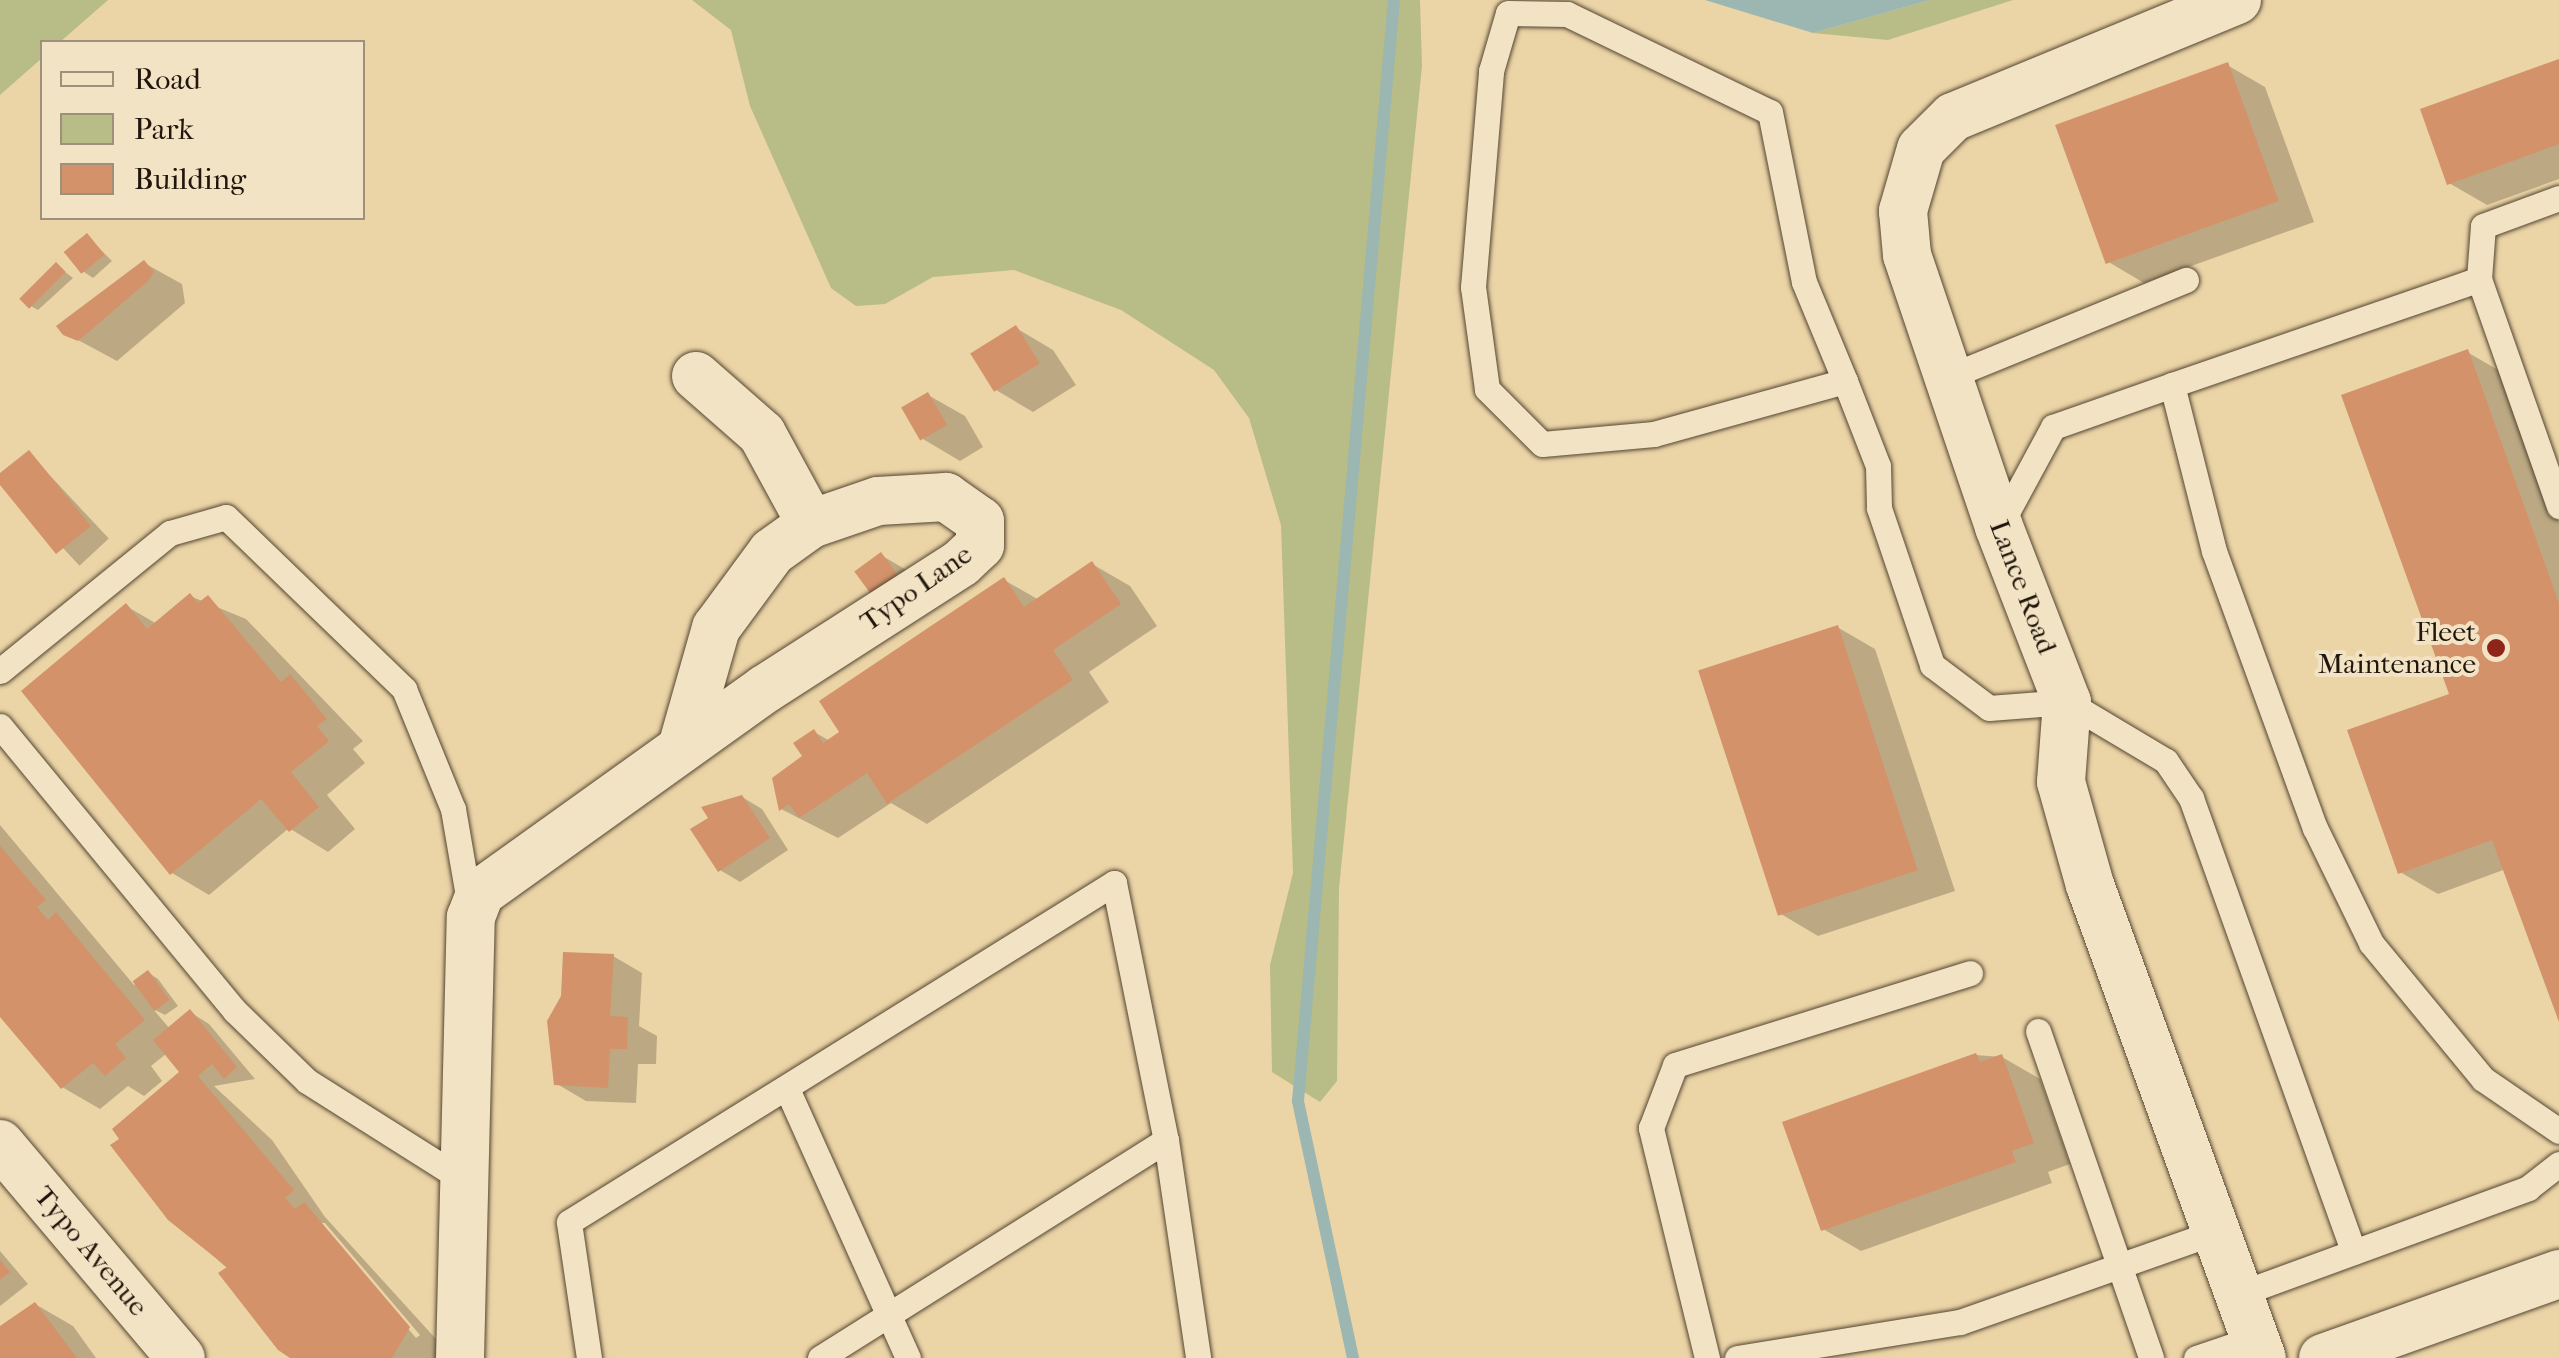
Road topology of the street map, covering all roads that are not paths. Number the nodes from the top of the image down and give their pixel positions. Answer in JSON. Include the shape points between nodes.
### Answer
{"nodes":[{"id":1,"x":2237,"y":0,"type":"edge"},
{"id":2,"x":2559,"y":198,"type":"edge"},
{"id":3,"x":2479,"y":279,"type":"junction"},
{"id":4,"x":2186,"y":280,"type":"dead end"},
{"id":5,"x":696,"y":376,"type":"dead end"},
{"id":6,"x":1948,"y":377,"type":"junction"},
{"id":7,"x":1844,"y":381,"type":"junction"},
{"id":8,"x":2172,"y":385,"type":"junction"},
{"id":9,"x":2559,"y":506,"type":"edge"},
{"id":10,"x":811,"y":524,"type":"junction"},
{"id":11,"x":1998,"y":528,"type":"junction"},
{"id":12,"x":0,"y":671,"type":"edge"},
{"id":13,"x":2068,"y":702,"type":"junction"},
{"id":14,"x":0,"y":726,"type":"edge"},
{"id":15,"x":682,"y":747,"type":"junction"},
{"id":16,"x":471,"y":917,"type":"junction"},
{"id":17,"x":1970,"y":973,"type":"dead end"},
{"id":18,"x":2038,"y":1031,"type":"dead end"},
{"id":19,"x":788,"y":1091,"type":"junction"},
{"id":20,"x":2559,"y":1130,"type":"edge"},
{"id":21,"x":1166,"y":1140,"type":"junction"},
{"id":22,"x":0,"y":1144,"type":"edge"},
{"id":23,"x":2559,"y":1164,"type":"edge"},
{"id":24,"x":465,"y":1181,"type":"junction"},
{"id":25,"x":2216,"y":1232,"type":"junction"},
{"id":26,"x":2354,"y":1252,"type":"junction"},
{"id":27,"x":2121,"y":1265,"type":"junction"},
{"id":28,"x":2559,"y":1274,"type":"edge"},
{"id":29,"x":890,"y":1314,"type":"junction"},
{"id":30,"x":2252,"y":1330,"type":"edge"},
{"id":31,"x":181,"y":1358,"type":"edge"},
{"id":32,"x":460,"y":1358,"type":"edge"},
{"id":33,"x":589,"y":1358,"type":"edge"},
{"id":34,"x":820,"y":1358,"type":"edge"},
{"id":35,"x":908,"y":1358,"type":"edge"},
{"id":36,"x":1198,"y":1358,"type":"edge"},
{"id":37,"x":1707,"y":1358,"type":"edge"},
{"id":38,"x":1737,"y":1358,"type":"edge"},
{"id":39,"x":2151,"y":1358,"type":"edge"},
{"id":40,"x":2196,"y":1358,"type":"edge"},
{"id":41,"x":2324,"y":1358,"type":"edge"}],
"edges":[{"from":1,"to":6,"type":"street","name":"Lance Road","via":[[1991,94],[1920,149],[1903,211],[1907,255]]},
{"from":2,"to":3,"type":"lane","via":[[2483,226]]},
{"from":3,"to":8,"type":"lane"},
{"from":3,"to":9,"type":"lane"},
{"from":4,"to":6,"type":"lane"},
{"from":5,"to":10,"type":"street","via":[[762,434]]},
{"from":6,"to":11,"type":"street","name":"Lance Road"},
{"from":7,"to":7,"type":"lane","via":[[1804,282],[1770,112],[1567,14],[1508,12],[1490,71],[1474,287],[1487,389],[1542,444],[1654,434]]},
{"from":7,"to":13,"type":"lane","via":[[1932,664],[1988,708]]},
{"from":8,"to":11,"type":"lane","via":[[2053,427]]},
{"from":8,"to":20,"type":"lane","via":[[2214,550],[2315,828],[2371,943],[2483,1079]]},
{"from":10,"to":15,"type":"street","name":"Typo Lane","via":[[740,586],[716,628]]},
{"from":10,"to":15,"type":"street","name":"Typo Lane","via":[[878,502],[946,497],[966,506],[983,533],[961,562]]},
{"from":11,"to":13,"type":"street","name":"Lance Road"},
{"from":12,"to":16,"type":"lane","via":[[170,532],[226,517],[404,688],[453,810]]},
{"from":13,"to":25,"type":"street","name":"Lance Road","via":[[2061,782]]},
{"from":13,"to":26,"type":"lane","via":[[2133,735],[2191,798]]},
{"from":14,"to":24,"type":"lane","via":[[235,1011],[307,1081]]},
{"from":15,"to":16,"type":"street","name":"Typo Lane","via":[[497,874]]},
{"from":16,"to":24,"type":"street","name":"Typo Lane"},
{"from":17,"to":37,"type":"lane","via":[[1675,1065],[1651,1128]]},
{"from":18,"to":27,"type":"lane"},
{"from":19,"to":21,"type":"lane","via":[[1114,884]]},
{"from":19,"to":29,"type":"lane"},
{"from":19,"to":33,"type":"lane","via":[[569,1222]]},
{"from":21,"to":29,"type":"lane"},
{"from":21,"to":36,"type":"lane"},
{"from":22,"to":31,"type":"street","name":"Typo Avenue"},
{"from":23,"to":26,"type":"lane","via":[[2528,1188]]},
{"from":24,"to":32,"type":"street"},
{"from":25,"to":27,"type":"lane"},
{"from":25,"to":30,"type":"street","name":"Lance Road"},
{"from":26,"to":30,"type":"lane"},
{"from":27,"to":38,"type":"lane","via":[[1960,1322]]},
{"from":27,"to":39,"type":"lane"},
{"from":28,"to":41,"type":"street"},
{"from":29,"to":34,"type":"lane"},
{"from":29,"to":35,"type":"lane"},
{"from":30,"to":40,"type":"lane"}]}
